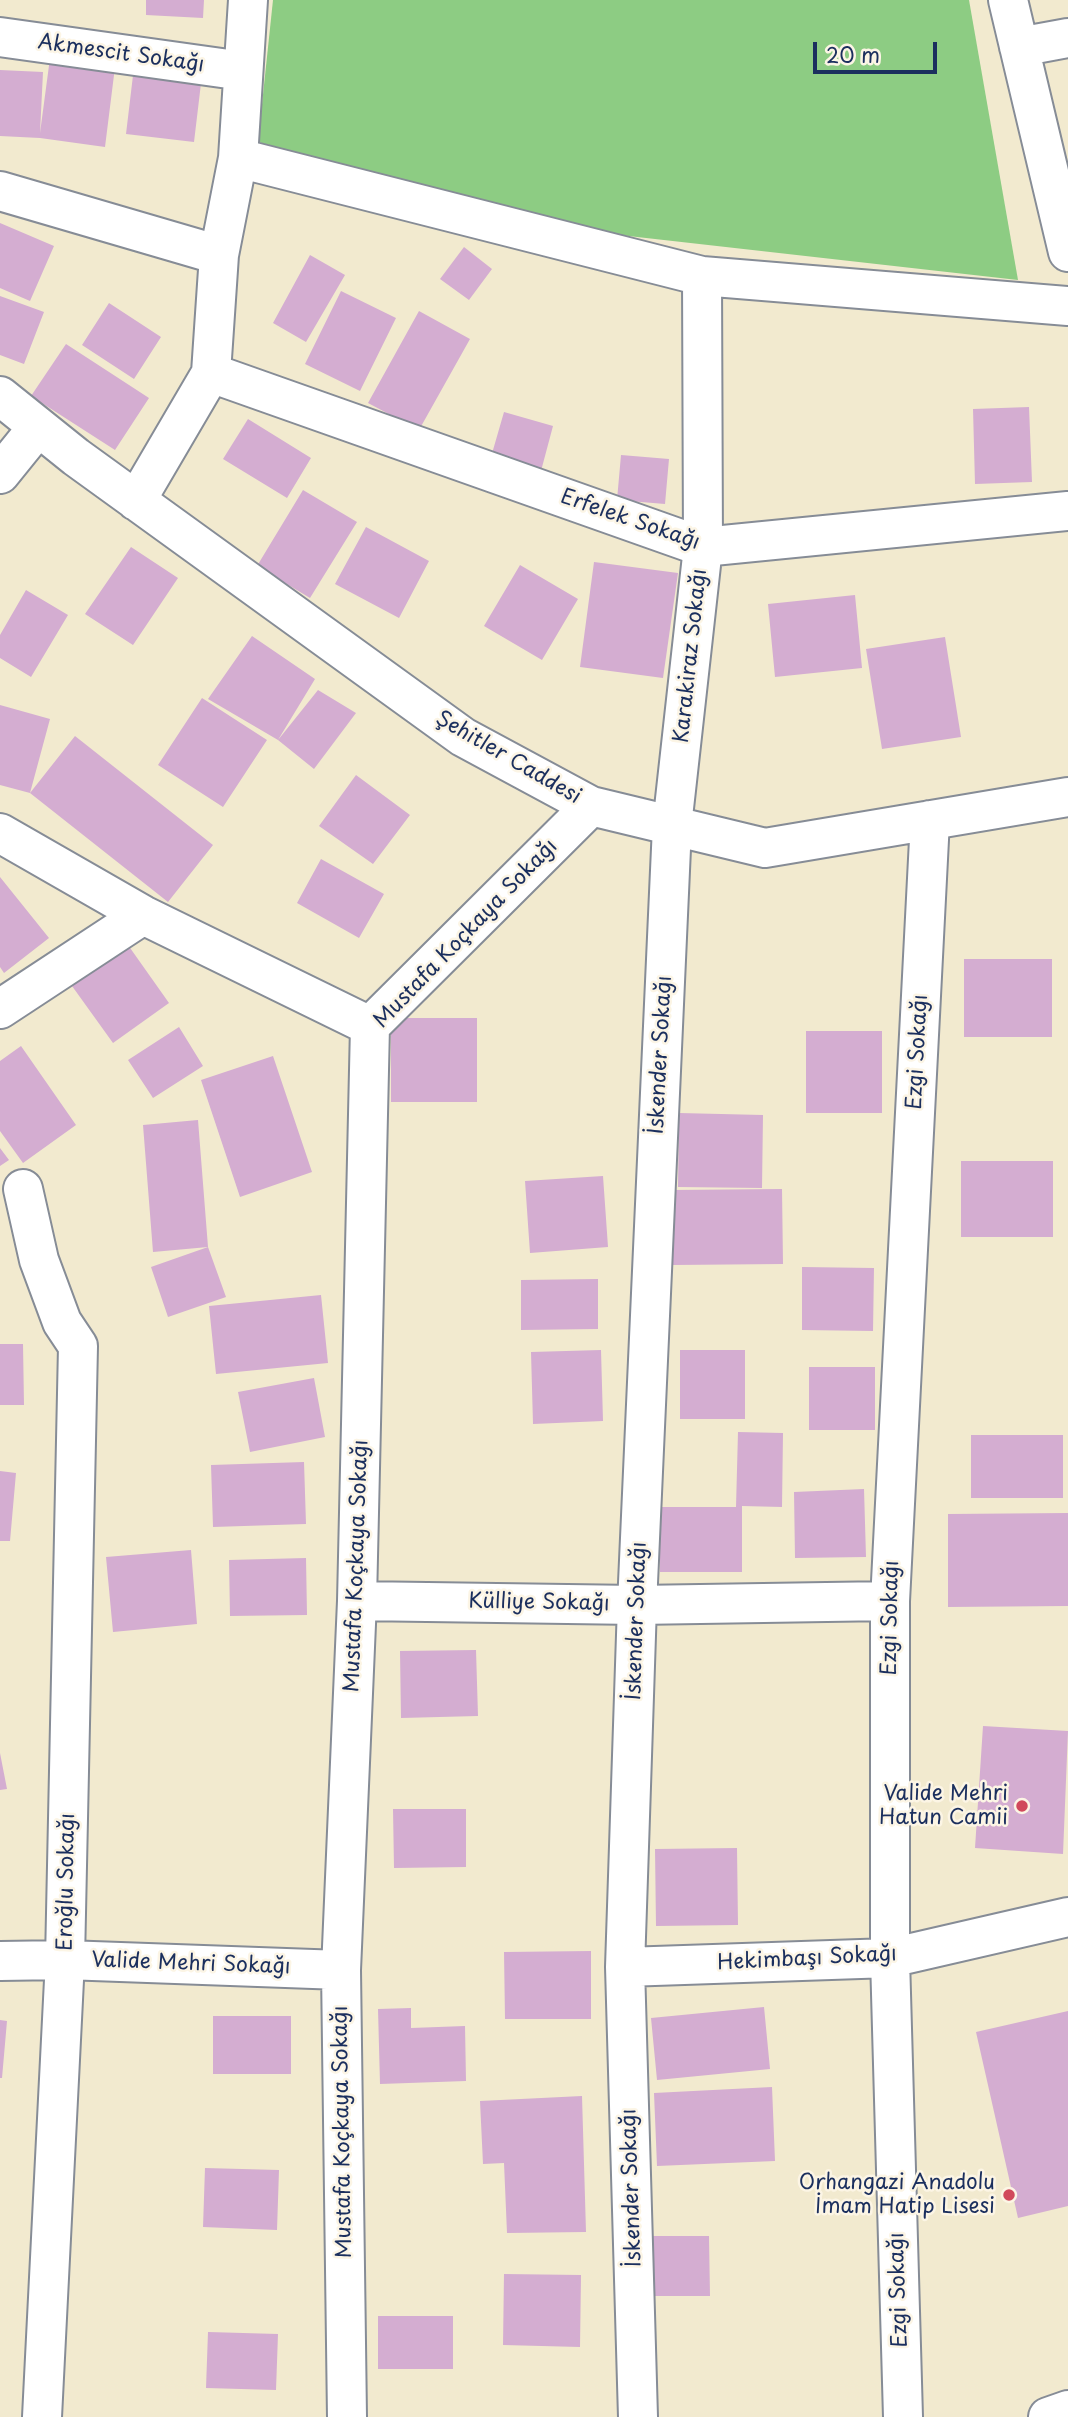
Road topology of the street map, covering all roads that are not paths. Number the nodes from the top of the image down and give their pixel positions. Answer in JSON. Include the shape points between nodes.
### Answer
{"nodes":[{"id":1,"x":248,"y":0,"type":"edge"},
{"id":2,"x":1008,"y":0,"type":"edge"},
{"id":3,"x":0,"y":37,"type":"edge"},
{"id":4,"x":1068,"y":38,"type":"edge"},
{"id":5,"x":1019,"y":47,"type":"junction"},
{"id":6,"x":243,"y":71,"type":"junction"},
{"id":7,"x":238,"y":158,"type":"junction"},
{"id":8,"x":0,"y":191,"type":"edge"},
{"id":9,"x":1068,"y":252,"type":"edge"},
{"id":10,"x":219,"y":256,"type":"junction"},
{"id":11,"x":702,"y":276,"type":"junction"},
{"id":12,"x":1068,"y":306,"type":"edge"},
{"id":13,"x":211,"y":373,"type":"junction"},
{"id":14,"x":0,"y":396,"type":"edge"},
{"id":15,"x":38,"y":427,"type":"junction"},
{"id":16,"x":0,"y":474,"type":"edge"},
{"id":17,"x":136,"y":501,"type":"junction"},
{"id":18,"x":1068,"y":511,"type":"edge"},
{"id":19,"x":703,"y":547,"type":"junction"},
{"id":20,"x":1068,"y":797,"type":"edge"},
{"id":21,"x":591,"y":806,"type":"junction"},
{"id":22,"x":930,"y":820,"type":"junction"},
{"id":23,"x":672,"y":826,"type":"junction"},
{"id":24,"x":0,"y":833,"type":"edge"},
{"id":25,"x":143,"y":915,"type":"junction"},
{"id":26,"x":0,"y":1009,"type":"edge"},
{"id":27,"x":370,"y":1026,"type":"junction"},
{"id":28,"x":23,"y":1189,"type":"dead end"},
{"id":29,"x":357,"y":1601,"type":"junction"},
{"id":30,"x":890,"y":1601,"type":"junction"},
{"id":31,"x":636,"y":1605,"type":"junction"},
{"id":32,"x":1068,"y":1917,"type":"edge"},
{"id":33,"x":890,"y":1958,"type":"junction"},
{"id":34,"x":65,"y":1960,"type":"junction"},
{"id":35,"x":0,"y":1961,"type":"edge"},
{"id":36,"x":625,"y":1967,"type":"junction"},
{"id":37,"x":341,"y":1970,"type":"junction"},
{"id":38,"x":1068,"y":2410,"type":"edge"},
{"id":39,"x":42,"y":2417,"type":"edge"},
{"id":40,"x":347,"y":2417,"type":"edge"},
{"id":41,"x":638,"y":2417,"type":"edge"},
{"id":42,"x":903,"y":2417,"type":"edge"},
{"id":43,"x":1048,"y":2417,"type":"edge"}],
"edges":[{"from":1,"to":6,"type":"street"},
{"from":2,"to":5,"type":"street"},
{"from":3,"to":6,"type":"street","name":"Akmescit Sokağı"},
{"from":4,"to":5,"type":"street"},
{"from":5,"to":9,"type":"street"},
{"from":6,"to":7,"type":"street"},
{"from":7,"to":10,"type":"street"},
{"from":7,"to":11,"type":"street"},
{"from":8,"to":10,"type":"street"},
{"from":10,"to":13,"type":"street"},
{"from":11,"to":12,"type":"street"},
{"from":11,"to":19,"type":"street","name":"Karakiraz Sokağı"},
{"from":13,"to":17,"type":"street"},
{"from":13,"to":19,"type":"street","name":"Erfelek Sokağı"},
{"from":14,"to":15,"type":"street","name":"Şehitler Caddesi"},
{"from":15,"to":16,"type":"street"},
{"from":15,"to":17,"type":"street","name":"Şehitler Caddesi"},
{"from":17,"to":21,"type":"street","name":"Şehitler Caddesi","via":[[463,737]]},
{"from":18,"to":19,"type":"street","name":"Erfelek Sokağı"},
{"from":19,"to":23,"type":"street","name":"Karakiraz Sokağı"},
{"from":20,"to":22,"type":"street","name":"Şehitler Caddesi"},
{"from":21,"to":23,"type":"street","name":"Şehitler Caddesi"},
{"from":21,"to":27,"type":"street","name":"Mustafa Koçkaya Sokağı"},
{"from":22,"to":23,"type":"street","name":"Şehitler Caddesi","via":[[765,848]]},
{"from":22,"to":30,"type":"street","name":"Ezgi Sokağı"},
{"from":23,"to":31,"type":"street","name":"İskender Sokağı"},
{"from":24,"to":25,"type":"street"},
{"from":25,"to":26,"type":"street"},
{"from":25,"to":27,"type":"street"},
{"from":27,"to":29,"type":"street","name":"Mustafa Koçkaya Sokağı"},
{"from":28,"to":34,"type":"street","name":"Eroğlu Sokağı","via":[[38,1260],[62,1322],[78,1346]]},
{"from":29,"to":31,"type":"street","name":"Külliye Sokağı"},
{"from":29,"to":37,"type":"street","name":"Mustafa Koçkaya Sokağı"},
{"from":30,"to":31,"type":"street","name":"Külliye Sokağı"},
{"from":30,"to":33,"type":"street","name":"Ezgi Sokağı"},
{"from":31,"to":36,"type":"street","name":"İskender Sokağı"},
{"from":32,"to":33,"type":"street","name":"Hekimbaşı Sokağı"},
{"from":33,"to":36,"type":"street","name":"Hekimbaşı Sokağı"},
{"from":33,"to":42,"type":"street","name":"Ezgi Sokağı"},
{"from":34,"to":35,"type":"street","name":"Valide Mehri Sokağı"},
{"from":34,"to":37,"type":"street","name":"Valide Mehri Sokağı"},
{"from":34,"to":39,"type":"street","name":"Eroğlu Sokağı"},
{"from":36,"to":41,"type":"street","name":"İskender Sokağı"},
{"from":37,"to":40,"type":"street","name":"Mustafa Koçkaya Sokağı"},
{"from":38,"to":43,"type":"street"}]}
